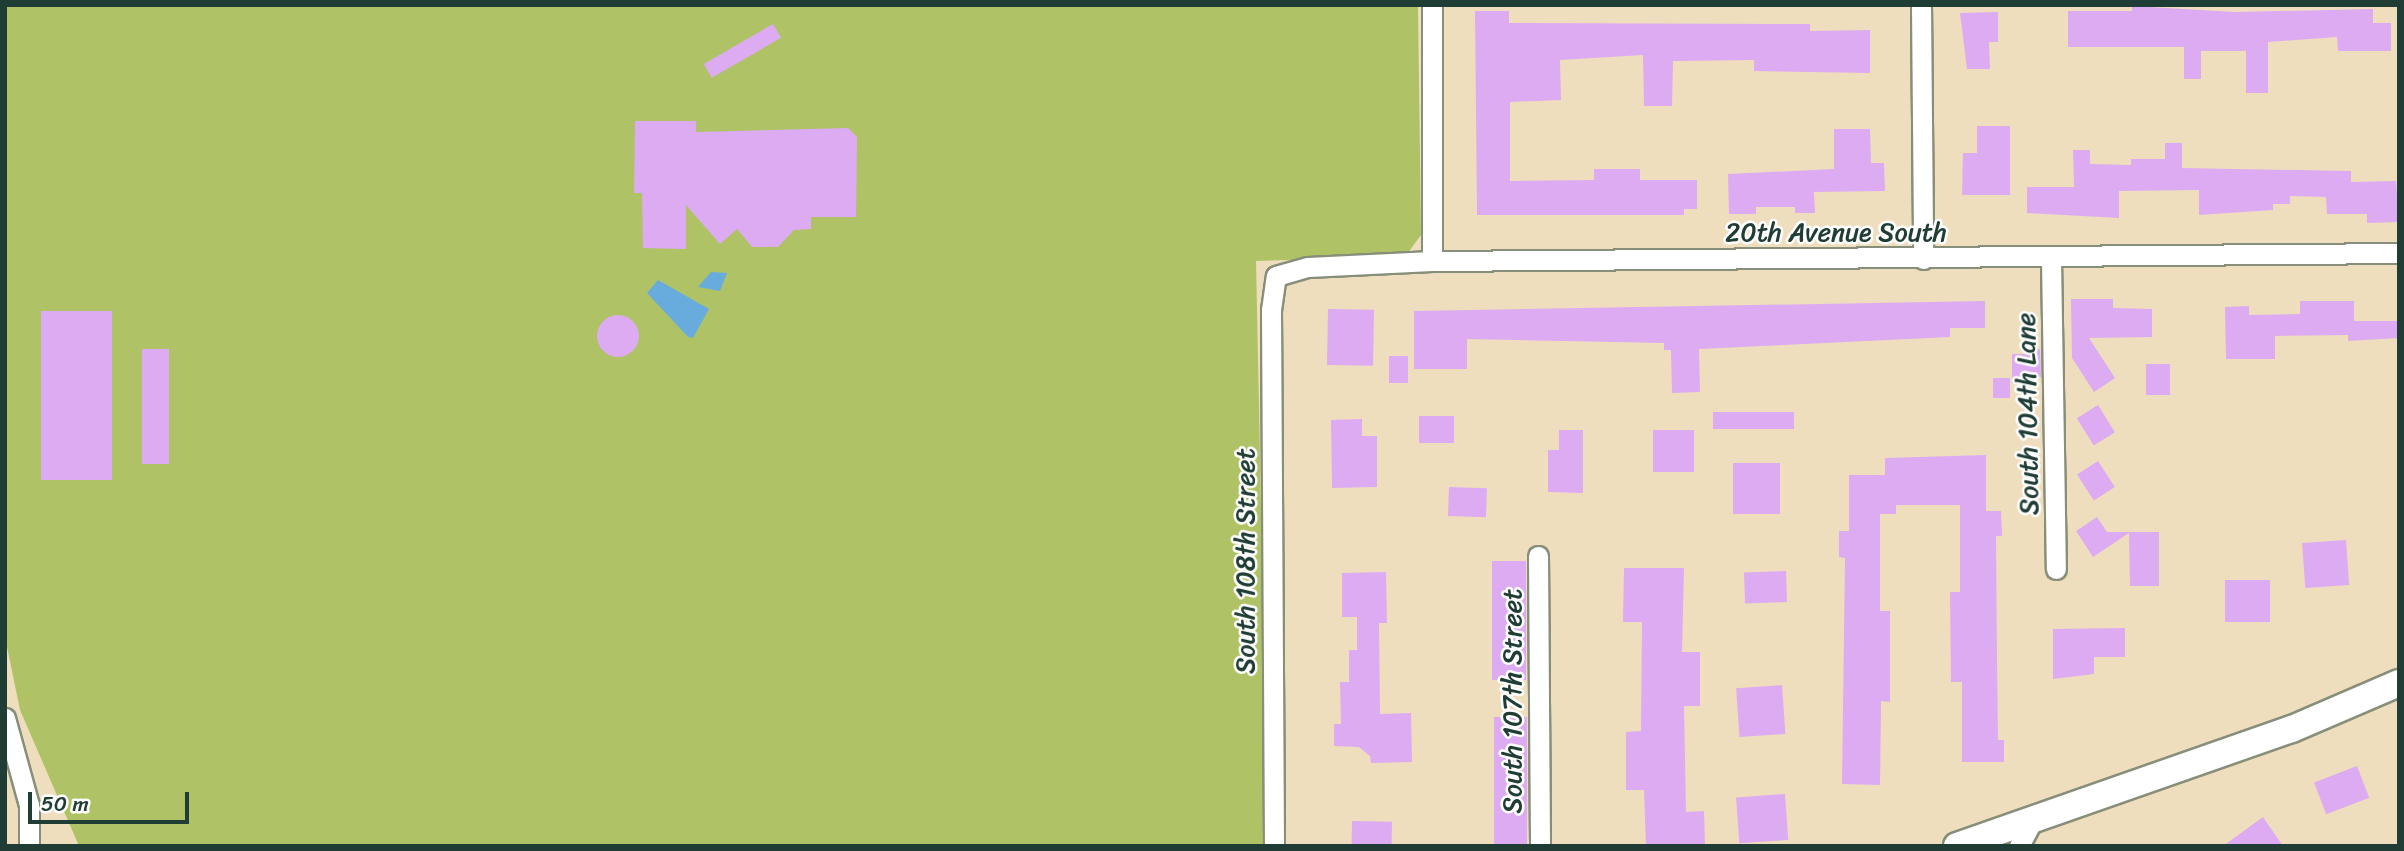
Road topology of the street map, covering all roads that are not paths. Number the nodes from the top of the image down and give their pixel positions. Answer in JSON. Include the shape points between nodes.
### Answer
{"nodes":[{"id":1,"x":1432,"y":5,"type":"edge"},
{"id":2,"x":1921,"y":5,"type":"edge"},
{"id":3,"x":2399,"y":253,"type":"edge"},
{"id":4,"x":2052,"y":258,"type":"junction"},
{"id":5,"x":1923,"y":260,"type":"junction"},
{"id":6,"x":1432,"y":261,"type":"junction"},
{"id":7,"x":1276,"y":276,"type":"joint"},
{"id":8,"x":1538,"y":556,"type":"dead end"},
{"id":9,"x":2056,"y":569,"type":"dead end"},
{"id":10,"x":2399,"y":683,"type":"edge"},
{"id":11,"x":5,"y":718,"type":"edge"},
{"id":12,"x":2032,"y":822,"type":"junction"},
{"id":13,"x":29,"y":846,"type":"edge"},
{"id":14,"x":1274,"y":846,"type":"edge"},
{"id":15,"x":1540,"y":846,"type":"edge"},
{"id":16,"x":1957,"y":846,"type":"edge"},
{"id":17,"x":2020,"y":846,"type":"edge"}],
"edges":[{"from":1,"to":6,"type":"street"},
{"from":2,"to":5,"type":"street"},
{"from":3,"to":4,"type":"street","name":"20th Avenue South"},
{"from":4,"to":5,"type":"street","name":"20th Avenue South"},
{"from":4,"to":9,"type":"street","name":"South 104th Lane"},
{"from":5,"to":6,"type":"street","name":"20th Avenue South"},
{"from":6,"to":7,"type":"street","name":"20th Avenue South","via":[[1308,267]]},
{"from":7,"to":14,"type":"street","name":"South 108th Street","via":[[1271,310]]},
{"from":8,"to":15,"type":"street","name":"South 107th Street"},
{"from":10,"to":12,"type":"main road","via":[[2292,729]]},
{"from":11,"to":13,"type":"street","via":[[29,805]]},
{"from":12,"to":16,"type":"main road"},
{"from":12,"to":17,"type":"street"}]}
